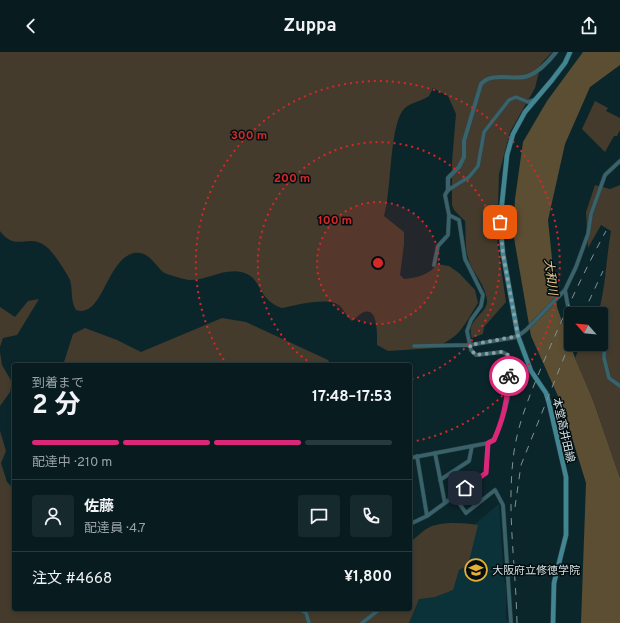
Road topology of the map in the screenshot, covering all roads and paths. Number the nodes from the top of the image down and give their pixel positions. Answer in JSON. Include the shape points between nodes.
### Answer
{"nodes":[{"id":1,"x":556,"y":52,"type":"edge"},
{"id":2,"x":570,"y":52,"type":"edge"},
{"id":3,"x":534,"y":100,"type":"junction"},
{"id":4,"x":620,"y":162,"type":"edge"},
{"id":5,"x":448,"y":190,"type":"junction"},
{"id":6,"x":449,"y":215,"type":"junction"},
{"id":7,"x":434,"y":265,"type":"dead end"},
{"id":8,"x":564,"y":291,"type":"junction"},
{"id":9,"x":568,"y":307,"type":"edge"},
{"id":10,"x":518,"y":336,"type":"junction"},
{"id":11,"x":470,"y":345,"type":"junction"},
{"id":12,"x":414,"y":346,"type":"dead end"},
{"id":13,"x":604,"y":351,"type":"edge"},
{"id":14,"x":620,"y":386,"type":"edge"},
{"id":15,"x":488,"y":443,"type":"junction"},
{"id":16,"x":472,"y":446,"type":"junction"},
{"id":17,"x":434,"y":453,"type":"junction"},
{"id":18,"x":417,"y":456,"type":"junction"},
{"id":19,"x":412,"y":457,"type":"edge"},
{"id":20,"x":440,"y":480,"type":"junction"},
{"id":21,"x":454,"y":496,"type":"junction"},
{"id":22,"x":445,"y":503,"type":"junction"},
{"id":23,"x":427,"y":516,"type":"junction"},
{"id":24,"x":412,"y":523,"type":"edge"},
{"id":25,"x":302,"y":611,"type":"edge"},
{"id":26,"x":377,"y":611,"type":"edge"},
{"id":27,"x":309,"y":623,"type":"edge"},
{"id":28,"x":362,"y":623,"type":"edge"},
{"id":29,"x":511,"y":623,"type":"edge"},
{"id":30,"x":553,"y":623,"type":"edge"}],
"edges":[{"from":1,"to":5,"type":"street","via":[[526,77],[489,79],[481,84],[464,141],[464,158],[448,178]]},
{"from":2,"to":3,"type":"main road","name":"本堂高井田線","via":[[565,63]]},
{"from":3,"to":5,"type":"street","via":[[528,102],[516,96],[509,100],[484,132],[478,166],[469,177]]},
{"from":3,"to":10,"type":"main road","name":"本堂高井田線","via":[[514,134],[507,155],[500,222],[503,254]]},
{"from":4,"to":8,"type":"street","via":[[605,175],[591,214],[588,234]]},
{"from":5,"to":6,"type":"street","via":[[445,195]]},
{"from":6,"to":7,"type":"street","via":[[448,235],[438,246]]},
{"from":6,"to":11,"type":"street","via":[[459,220],[465,259],[483,295],[481,306],[467,331]]},
{"from":8,"to":9,"type":"street"},
{"from":8,"to":10,"type":"street"},
{"from":10,"to":11,"type":"street"},
{"from":10,"to":30,"type":"main road","name":"本堂高井田線","via":[[531,371],[546,393],[566,477],[567,524],[554,583]]},
{"from":11,"to":12,"type":"street"},
{"from":11,"to":15,"type":"street","via":[[476,355],[502,352],[508,355],[510,361],[508,402],[494,440]]},
{"from":13,"to":14,"type":"street","via":[[609,378]]},
{"from":15,"to":16,"type":"street"},
{"from":15,"to":21,"type":"street","via":[[486,473]]},
{"from":16,"to":17,"type":"street"},
{"from":16,"to":20,"type":"street","via":[[468,461]]},
{"from":17,"to":18,"type":"street"},
{"from":17,"to":20,"type":"street"},
{"from":18,"to":19,"type":"street"},
{"from":18,"to":23,"type":"street"},
{"from":20,"to":22,"type":"street"},
{"from":21,"to":22,"type":"street"},
{"from":21,"to":29,"type":"street","via":[[466,512],[495,490],[502,505]]},
{"from":22,"to":23,"type":"street"},
{"from":23,"to":24,"type":"street"},
{"from":25,"to":27,"type":"street","via":[[306,613]]},
{"from":26,"to":28,"type":"street"}]}
